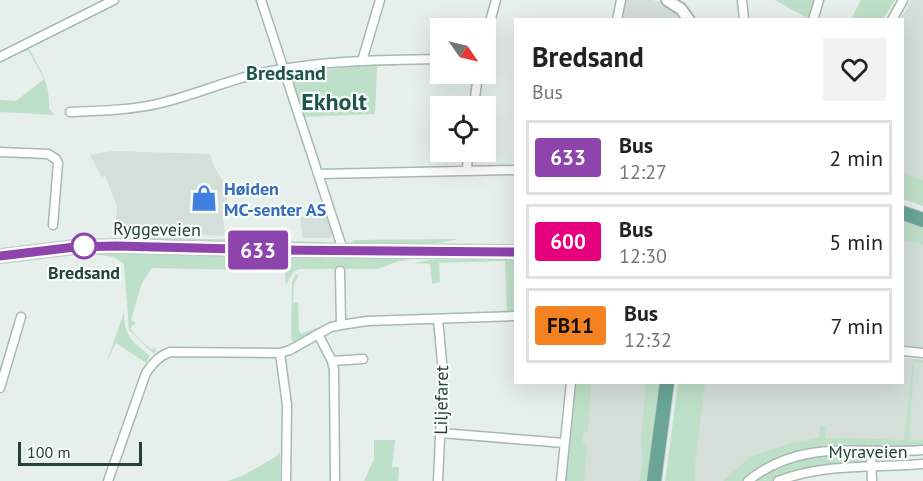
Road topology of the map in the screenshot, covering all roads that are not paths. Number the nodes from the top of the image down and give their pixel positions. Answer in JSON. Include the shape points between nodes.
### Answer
{"nodes":[{"id":1,"x":114,"y":0,"type":"edge"},
{"id":2,"x":261,"y":0,"type":"edge"},
{"id":3,"x":380,"y":0,"type":"edge"},
{"id":4,"x":496,"y":0,"type":"edge"},
{"id":5,"x":621,"y":0,"type":"edge"},
{"id":6,"x":667,"y":0,"type":"edge"},
{"id":7,"x":742,"y":0,"type":"edge"},
{"id":8,"x":819,"y":0,"type":"edge"},
{"id":9,"x":903,"y":0,"type":"edge"},
{"id":10,"x":491,"y":18,"type":"edge"},
{"id":11,"x":616,"y":18,"type":"edge"},
{"id":12,"x":688,"y":18,"type":"edge"},
{"id":13,"x":744,"y":18,"type":"edge"},
{"id":14,"x":814,"y":18,"type":"edge"},
{"id":15,"x":893,"y":18,"type":"edge"},
{"id":16,"x":0,"y":57,"type":"edge"},
{"id":17,"x":430,"y":58,"type":"edge"},
{"id":18,"x":362,"y":61,"type":"junction"},
{"id":19,"x":284,"y":69,"type":"junction"},
{"id":20,"x":70,"y":112,"type":"dead end"},
{"id":21,"x":0,"y":152,"type":"edge"},
{"id":22,"x":467,"y":162,"type":"edge"},
{"id":23,"x":514,"y":170,"type":"edge"},
{"id":24,"x":467,"y":171,"type":"junction"},
{"id":25,"x":319,"y":174,"type":"junction"},
{"id":26,"x":904,"y":213,"type":"edge"},
{"id":27,"x":923,"y":220,"type":"edge"},
{"id":28,"x":53,"y":225,"type":"dead end"},
{"id":29,"x":514,"y":242,"type":"edge"},
{"id":30,"x":343,"y":250,"type":"junction"},
{"id":31,"x":422,"y":250,"type":"junction"},
{"id":32,"x":514,"y":252,"type":"edge"},
{"id":33,"x":0,"y":256,"type":"edge"},
{"id":34,"x":340,"y":271,"type":"dead end"},
{"id":35,"x":514,"y":316,"type":"edge"},
{"id":36,"x":21,"y":317,"type":"dead end"},
{"id":37,"x":438,"y":319,"type":"junction"},
{"id":38,"x":341,"y":324,"type":"junction"},
{"id":39,"x":318,"y":334,"type":"junction"},
{"id":40,"x":904,"y":351,"type":"edge"},
{"id":41,"x":280,"y":353,"type":"junction"},
{"id":42,"x":923,"y":353,"type":"edge"},
{"id":43,"x":363,"y":359,"type":"dead end"},
{"id":44,"x":332,"y":361,"type":"junction"},
{"id":45,"x":571,"y":384,"type":"edge"},
{"id":46,"x":667,"y":384,"type":"edge"},
{"id":47,"x":674,"y":384,"type":"edge"},
{"id":48,"x":0,"y":388,"type":"edge"},
{"id":49,"x":441,"y":433,"type":"junction"},
{"id":50,"x":564,"y":443,"type":"junction"},
{"id":51,"x":923,"y":450,"type":"edge"},
{"id":52,"x":871,"y":452,"type":"junction"},
{"id":53,"x":923,"y":464,"type":"edge"},
{"id":54,"x":870,"y":465,"type":"junction"},
{"id":55,"x":804,"y":477,"type":"edge"},
{"id":56,"x":108,"y":481,"type":"edge"},
{"id":57,"x":286,"y":481,"type":"edge"},
{"id":58,"x":335,"y":481,"type":"edge"},
{"id":59,"x":438,"y":481,"type":"edge"},
{"id":60,"x":561,"y":481,"type":"edge"},
{"id":61,"x":654,"y":481,"type":"edge"},
{"id":62,"x":660,"y":481,"type":"edge"},
{"id":63,"x":748,"y":481,"type":"edge"},
{"id":64,"x":778,"y":481,"type":"edge"},
{"id":65,"x":872,"y":481,"type":"edge"}],
"edges":[{"from":1,"to":16,"type":"street"},
{"from":2,"to":19,"type":"street"},
{"from":3,"to":18,"type":"street"},
{"from":4,"to":10,"type":"street"},
{"from":5,"to":11,"type":"street"},
{"from":6,"to":12,"type":"street"},
{"from":7,"to":13,"type":"street"},
{"from":8,"to":14,"type":"street"},
{"from":9,"to":15,"type":"street"},
{"from":17,"to":18,"type":"street"},
{"from":18,"to":19,"type":"street"},
{"from":19,"to":20,"type":"street","via":[[139,108]]},
{"from":19,"to":25,"type":"street"},
{"from":21,"to":28,"type":"street","via":[[48,154],[57,159]]},
{"from":22,"to":24,"type":"street"},
{"from":23,"to":24,"type":"street"},
{"from":24,"to":25,"type":"street"},
{"from":25,"to":30,"type":"street"},
{"from":26,"to":27,"type":"main road"},
{"from":29,"to":31,"type":"main road","name":"Ryggeveien"},
{"from":30,"to":31,"type":"main road","name":"Ryggeveien"},
{"from":30,"to":33,"type":"main road","name":"Ryggeveien","via":[[116,246]]},
{"from":31,"to":32,"type":"main road","name":"Ryggeveien"},
{"from":34,"to":38,"type":"street"},
{"from":35,"to":37,"type":"street"},
{"from":36,"to":48,"type":"street"},
{"from":37,"to":38,"type":"street"},
{"from":37,"to":49,"type":"street","name":"Liljefaret","via":[[443,373]]},
{"from":38,"to":39,"type":"street"},
{"from":39,"to":41,"type":"street"},
{"from":39,"to":44,"type":"street"},
{"from":40,"to":42,"type":"street"},
{"from":41,"to":56,"type":"street","via":[[163,355],[146,373]]},
{"from":41,"to":57,"type":"street","via":[[287,405]]},
{"from":43,"to":44,"type":"street"},
{"from":44,"to":58,"type":"street"},
{"from":45,"to":50,"type":"street"},
{"from":46,"to":61,"type":"main road"},
{"from":47,"to":62,"type":"main road"},
{"from":49,"to":50,"type":"street"},
{"from":49,"to":59,"type":"street","name":"Liljefaret"},
{"from":50,"to":60,"type":"street"},
{"from":51,"to":52,"type":"street","name":"Myraveien"},
{"from":52,"to":54,"type":"street"},
{"from":52,"to":63,"type":"street","name":"Myraveien","via":[[811,452],[775,463]]},
{"from":53,"to":54,"type":"street","name":"Myraveien"},
{"from":54,"to":55,"type":"street","name":"Myraveien","via":[[839,467]]},
{"from":54,"to":65,"type":"street"},
{"from":55,"to":64,"type":"street","name":"Myraveien"}]}
